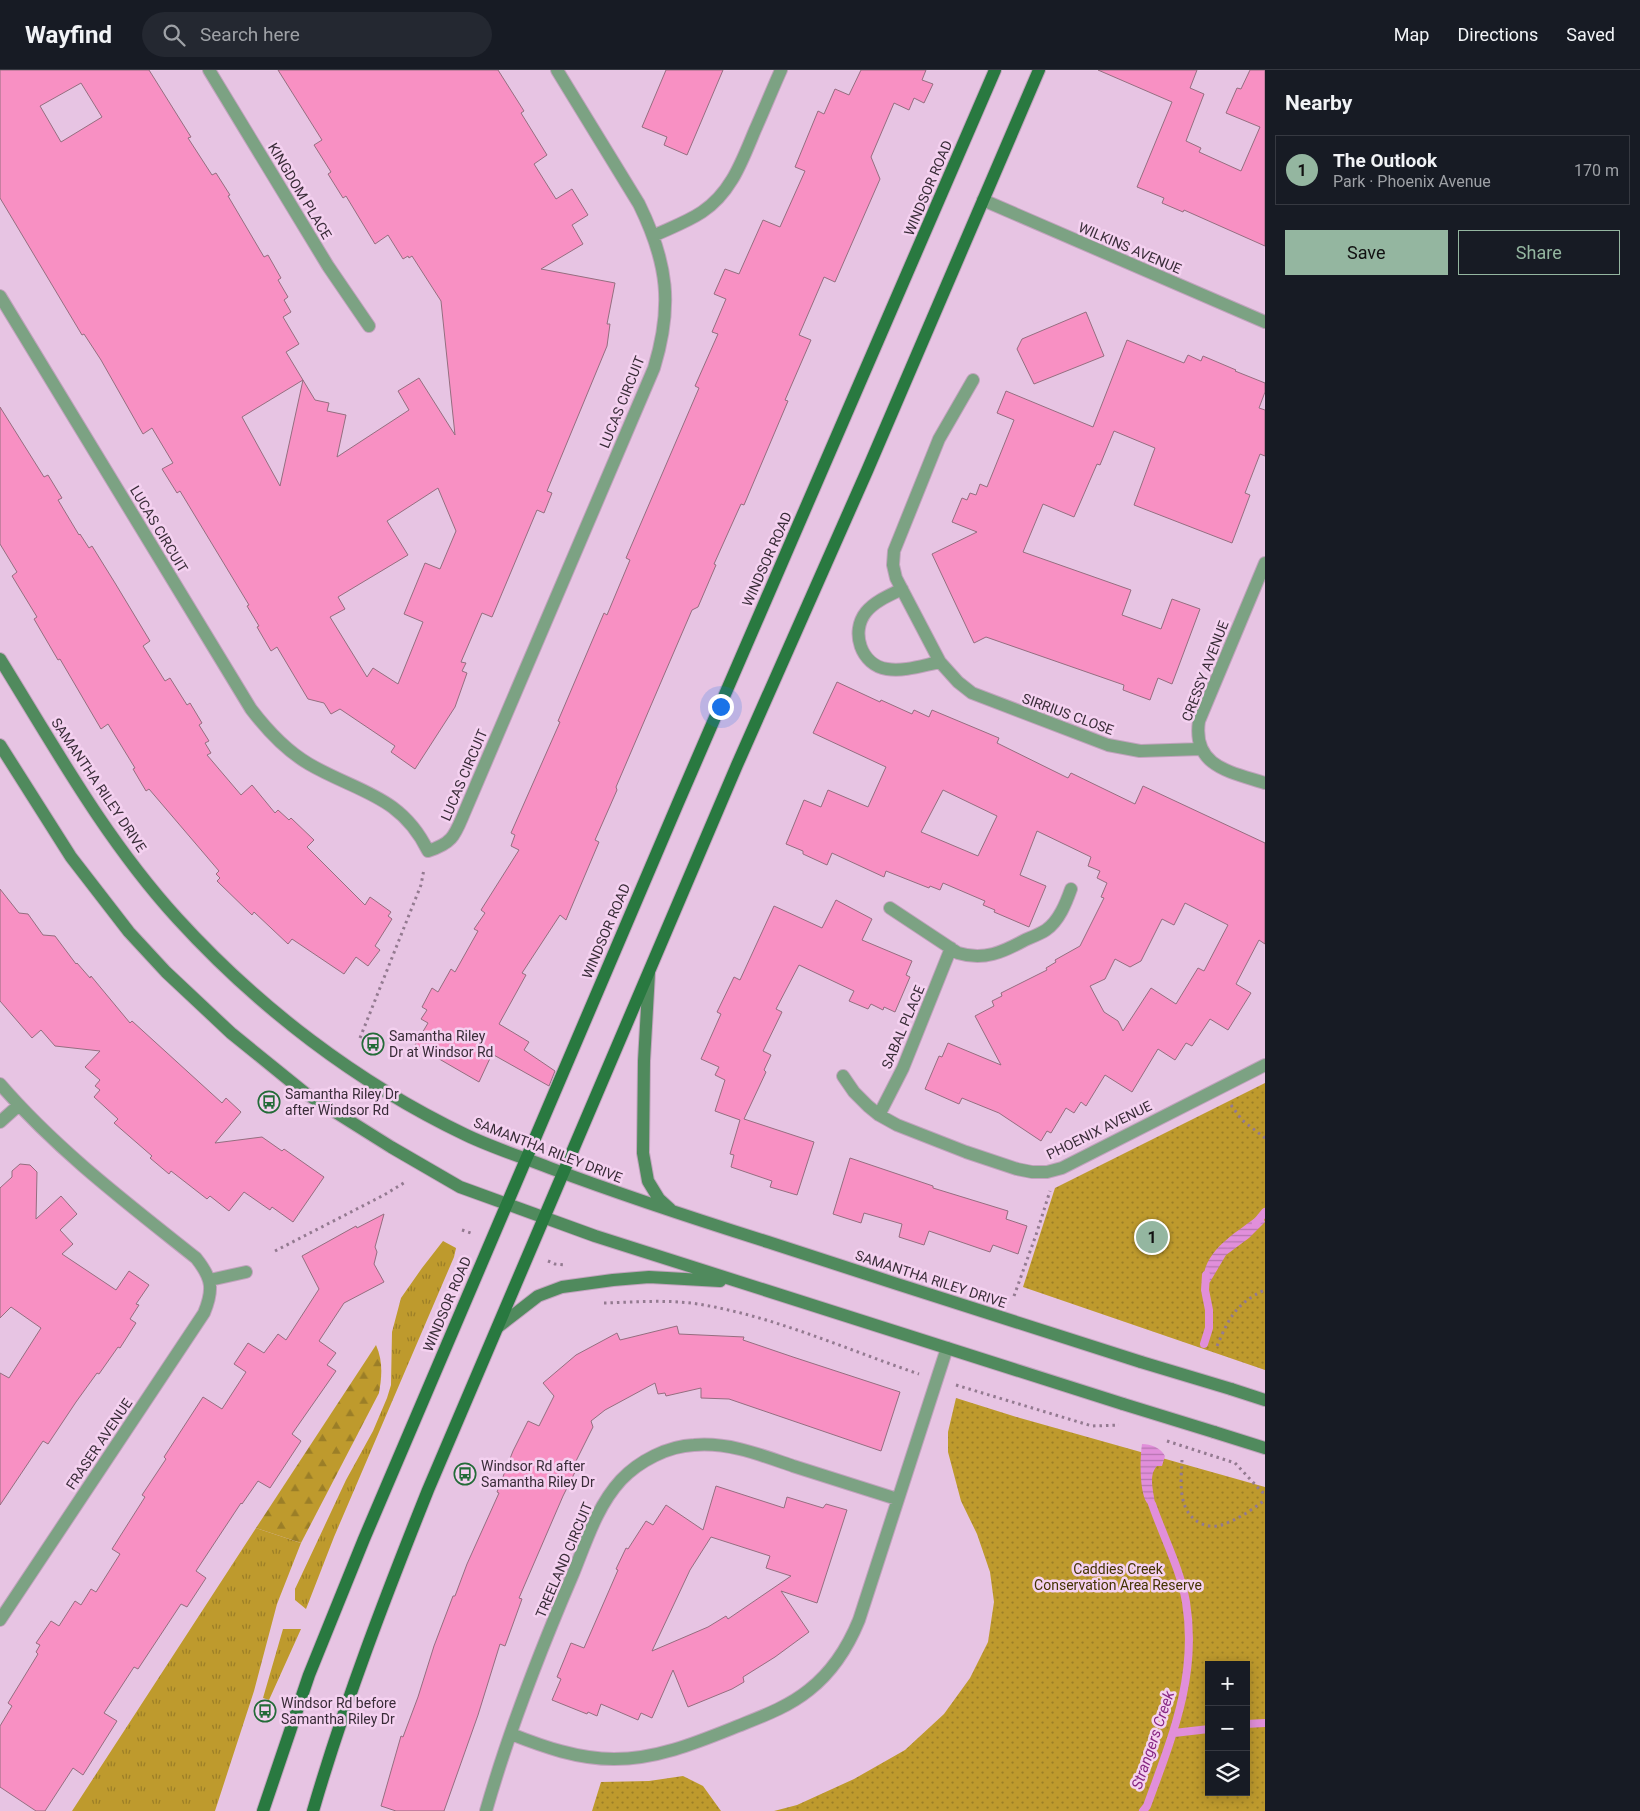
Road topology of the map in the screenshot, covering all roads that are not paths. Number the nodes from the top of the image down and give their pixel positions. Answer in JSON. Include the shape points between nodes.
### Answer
{"nodes":[{"id":1,"x":209,"y":70,"type":"edge"},
{"id":2,"x":557,"y":70,"type":"edge"},
{"id":3,"x":781,"y":70,"type":"edge"},
{"id":4,"x":995,"y":70,"type":"edge"},
{"id":5,"x":1039,"y":70,"type":"edge"},
{"id":6,"x":983,"y":200,"type":"junction"},
{"id":7,"x":654,"y":236,"type":"junction"},
{"id":8,"x":0,"y":296,"type":"edge"},
{"id":9,"x":1265,"y":322,"type":"edge"},
{"id":10,"x":369,"y":326,"type":"dead end"},
{"id":11,"x":973,"y":380,"type":"dead end"},
{"id":12,"x":1265,"y":563,"type":"edge"},
{"id":13,"x":902,"y":589,"type":"junction"},
{"id":14,"x":0,"y":659,"type":"edge"},
{"id":15,"x":940,"y":662,"type":"junction"},
{"id":16,"x":0,"y":745,"type":"edge"},
{"id":17,"x":1201,"y":749,"type":"junction"},
{"id":18,"x":1265,"y":783,"type":"edge"},
{"id":19,"x":1071,"y":890,"type":"dead end"},
{"id":20,"x":890,"y":908,"type":"dead end"},
{"id":21,"x":952,"y":948,"type":"junction"},
{"id":22,"x":649,"y":973,"type":"junction"},
{"id":23,"x":1265,"y":1065,"type":"edge"},
{"id":24,"x":843,"y":1076,"type":"dead end"},
{"id":25,"x":0,"y":1084,"type":"edge"},
{"id":26,"x":19,"y":1105,"type":"junction"},
{"id":27,"x":879,"y":1115,"type":"junction"},
{"id":28,"x":0,"y":1122,"type":"edge"},
{"id":29,"x":525,"y":1158,"type":"junction"},
{"id":30,"x":564,"y":1173,"type":"junction"},
{"id":31,"x":506,"y":1203,"type":"junction"},
{"id":32,"x":672,"y":1211,"type":"junction"},
{"id":33,"x":545,"y":1218,"type":"junction"},
{"id":34,"x":246,"y":1272,"type":"dead end"},
{"id":35,"x":210,"y":1280,"type":"junction"},
{"id":36,"x":740,"y":1282,"type":"junction"},
{"id":37,"x":498,"y":1327,"type":"junction"},
{"id":38,"x":947,"y":1348,"type":"junction"},
{"id":39,"x":1265,"y":1400,"type":"edge"},
{"id":40,"x":1265,"y":1448,"type":"edge"},
{"id":41,"x":898,"y":1499,"type":"junction"},
{"id":42,"x":0,"y":1620,"type":"edge"},
{"id":43,"x":511,"y":1734,"type":"junction"},
{"id":44,"x":263,"y":1811,"type":"edge"},
{"id":45,"x":313,"y":1811,"type":"edge"},
{"id":46,"x":486,"y":1811,"type":"edge"}],
"edges":[{"from":1,"to":10,"type":"street","name":"KINGDOM PLACE","via":[[328,266]]},
{"from":2,"to":7,"type":"street","name":"LUCAS CIRCUIT","via":[[639,204]]},
{"from":3,"to":7,"type":"street","via":[[730,185],[703,212]]},
{"from":4,"to":29,"type":"main road","name":"WINDSOR ROAD"},
{"from":5,"to":6,"type":"main road"},
{"from":6,"to":9,"type":"street","name":"WILKINS AVENUE"},
{"from":6,"to":22,"type":"main road"},
{"from":7,"to":8,"type":"street","name":"LUCAS CIRCUIT","via":[[660,253],[666,301],[665,324],[654,368],[455,835],[447,844],[428,851],[415,827],[402,813],[387,802],[308,763],[263,725]]},
{"from":11,"to":13,"type":"street","name":"SIRRIUS CLOSE","via":[[939,439],[894,551],[893,565]]},
{"from":12,"to":17,"type":"street","name":"CRESSY AVENUE","via":[[1198,721]]},
{"from":13,"to":15,"type":"street","name":"SIRRIUS CLOSE"},
{"from":13,"to":15,"type":"street","via":[[874,604],[866,613],[858,636],[861,648],[874,665],[885,669]]},
{"from":14,"to":29,"type":"main road","name":"SAMANTHA RILEY DRIVE","via":[[71,776],[118,844],[176,917],[222,963],[286,1021],[374,1084],[467,1136]]},
{"from":15,"to":17,"type":"street","name":"SIRRIUS CLOSE","via":[[972,693],[1108,745],[1140,751]]},
{"from":16,"to":31,"type":"main road","via":[[97,893],[129,932],[196,1002],[305,1093],[348,1121],[460,1187]]},
{"from":17,"to":18,"type":"street","via":[[1208,759],[1224,770]]},
{"from":19,"to":21,"type":"street","via":[[1062,911],[1047,929],[1002,952],[977,957],[958,953]]},
{"from":20,"to":21,"type":"street"},
{"from":21,"to":27,"type":"street","name":"SABAL PLACE","via":[[903,1068]]},
{"from":22,"to":30,"type":"main road"},
{"from":22,"to":32,"type":"main road","via":[[643,1153],[652,1190]]},
{"from":23,"to":27,"type":"street","name":"PHOENIX AVENUE","via":[[1062,1168],[1047,1172],[1017,1169],[966,1152]]},
{"from":24,"to":27,"type":"street","name":"PHOENIX AVENUE","via":[[854,1092]]},
{"from":25,"to":26,"type":"street"},
{"from":26,"to":28,"type":"street"},
{"from":26,"to":35,"type":"street","via":[[89,1172],[196,1258]]},
{"from":29,"to":30,"type":"main road","name":"SAMANTHA RILEY DRIVE"},
{"from":29,"to":31,"type":"main road","name":"WINDSOR ROAD"},
{"from":30,"to":32,"type":"main road","name":"SAMANTHA RILEY DRIVE"},
{"from":30,"to":33,"type":"main road"},
{"from":31,"to":33,"type":"main road"},
{"from":31,"to":44,"type":"main road","name":"WINDSOR ROAD","via":[[326,1631]]},
{"from":32,"to":39,"type":"main road","name":"SAMANTHA RILEY DRIVE","bridge":true},
{"from":33,"to":36,"type":"main road"},
{"from":33,"to":37,"type":"main road"},
{"from":34,"to":35,"type":"street"},
{"from":35,"to":42,"type":"street","name":"FRASER AVENUE","via":[[210,1297],[204,1313]]},
{"from":36,"to":37,"type":"main road","via":[[649,1277],[574,1284],[538,1296]]},
{"from":36,"to":38,"type":"main road"},
{"from":37,"to":45,"type":"main road","via":[[388,1590]]},
{"from":38,"to":40,"type":"main road","bridge":true},
{"from":38,"to":41,"type":"street"},
{"from":41,"to":43,"type":"street","via":[[852,1638],[824,1676],[796,1700],[716,1735],[647,1756],[614,1759],[578,1755],[540,1746]]},
{"from":41,"to":43,"type":"street","name":"TREELAND CIRCUIT","via":[[726,1446],[692,1445],[656,1456],[638,1466],[622,1479],[599,1512]]},
{"from":43,"to":46,"type":"street","name":"TREELAND CIRCUIT"}]}
